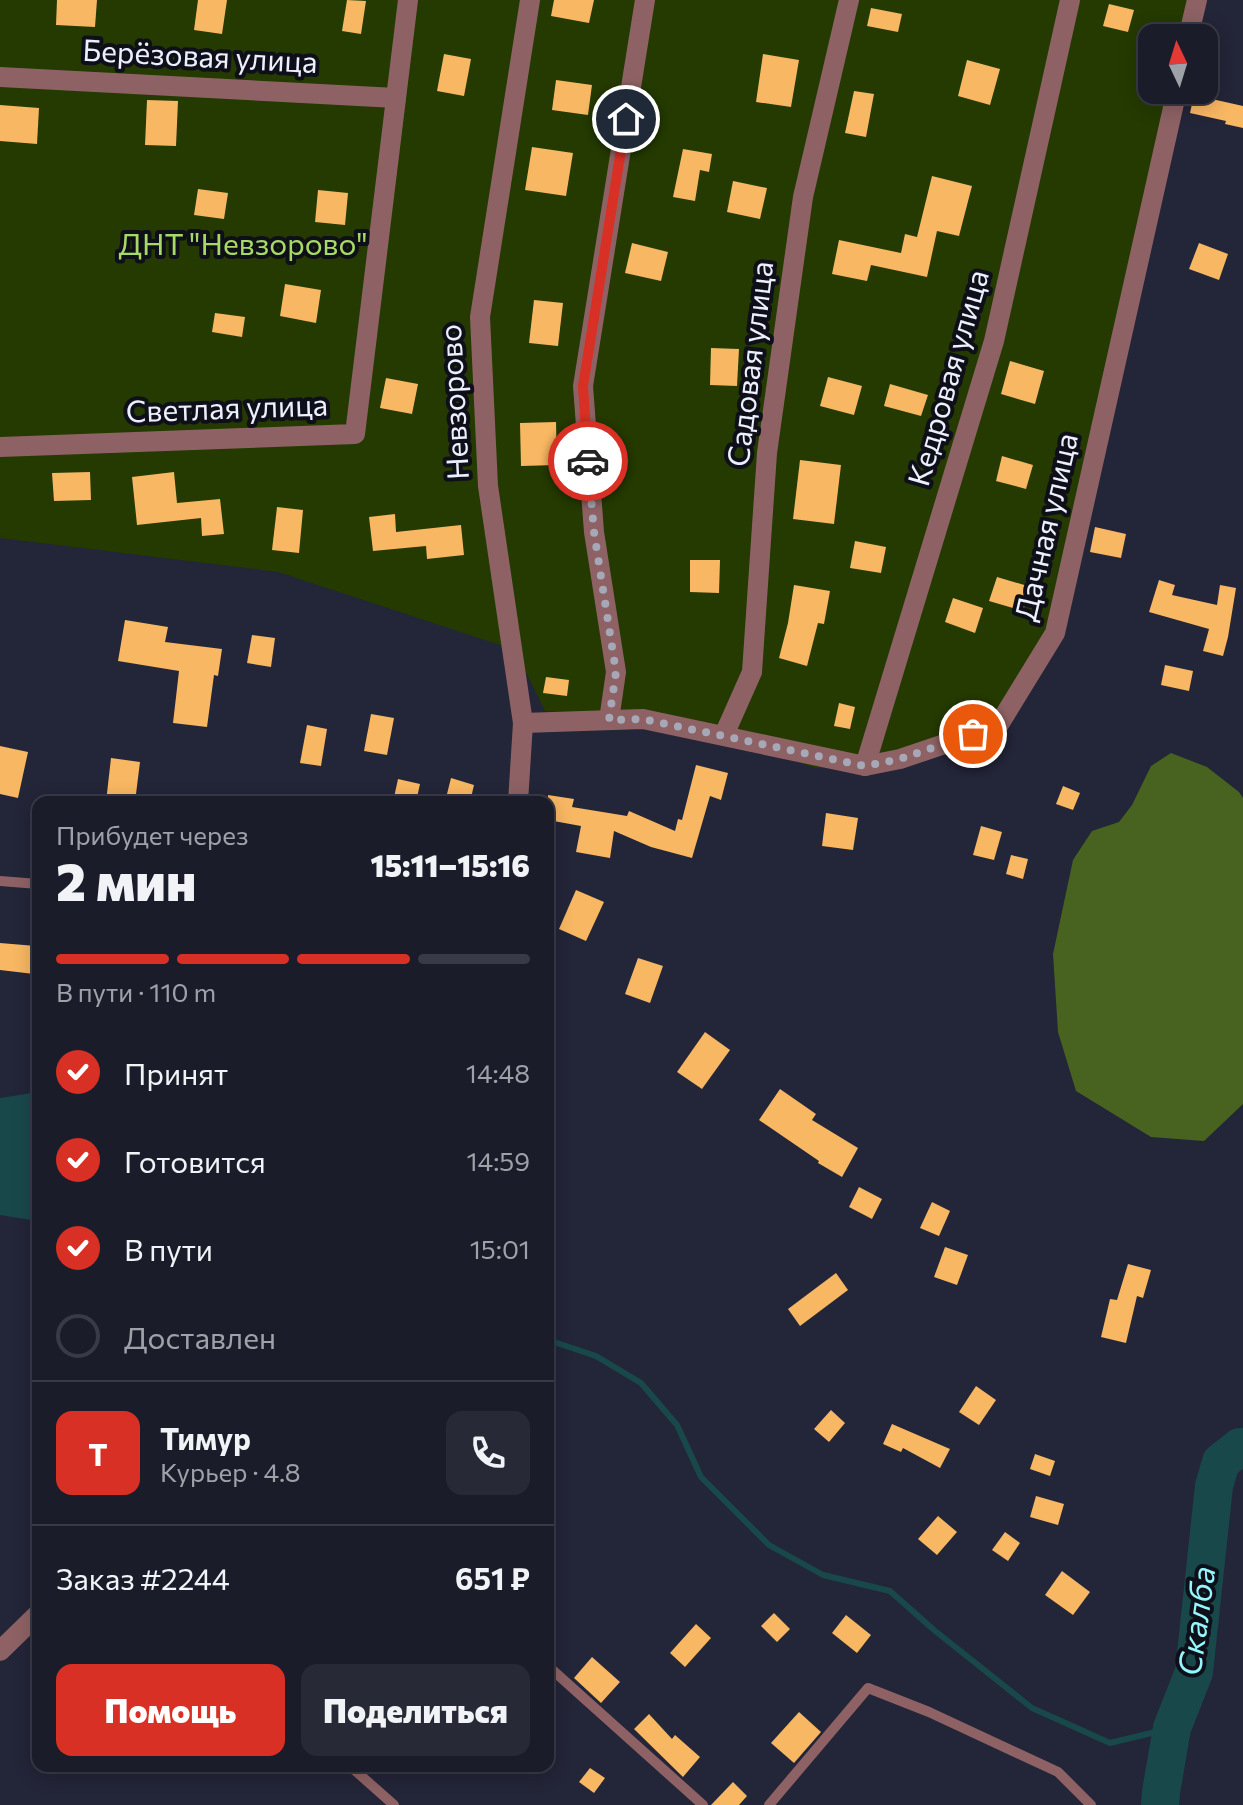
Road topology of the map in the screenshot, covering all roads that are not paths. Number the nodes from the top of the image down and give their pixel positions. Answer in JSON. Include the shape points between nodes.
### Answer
{"nodes":[{"id":1,"x":408,"y":0,"type":"edge"},
{"id":2,"x":530,"y":0,"type":"edge"},
{"id":3,"x":645,"y":0,"type":"edge"},
{"id":4,"x":849,"y":0,"type":"edge"},
{"id":5,"x":1070,"y":0,"type":"edge"},
{"id":6,"x":1197,"y":0,"type":"edge"},
{"id":7,"x":1191,"y":24,"type":"edge"},
{"id":8,"x":0,"y":77,"type":"edge"},
{"id":9,"x":396,"y":98,"type":"junction"},
{"id":10,"x":1174,"y":104,"type":"edge"},
{"id":11,"x":0,"y":447,"type":"edge"},
{"id":12,"x":609,"y":720,"type":"junction"},
{"id":13,"x":523,"y":723,"type":"junction"},
{"id":14,"x":724,"y":735,"type":"junction"},
{"id":15,"x":865,"y":766,"type":"junction"},
{"id":16,"x":518,"y":796,"type":"edge"},
{"id":17,"x":0,"y":881,"type":"edge"},
{"id":18,"x":32,"y":884,"type":"edge"},
{"id":19,"x":32,"y":1620,"type":"edge"},
{"id":20,"x":0,"y":1651,"type":"edge"},
{"id":21,"x":554,"y":1671,"type":"edge"},
{"id":22,"x":357,"y":1772,"type":"edge"},
{"id":23,"x":394,"y":1805,"type":"edge"},
{"id":24,"x":703,"y":1805,"type":"edge"},
{"id":25,"x":769,"y":1805,"type":"edge"},
{"id":26,"x":1091,"y":1805,"type":"edge"}],
"edges":[{"from":1,"to":9,"type":"street","name":"Светлая улица"},
{"from":2,"to":13,"type":"street","name":"Невзорово","via":[[480,317],[488,486]]},
{"from":3,"to":12,"type":"street","via":[[583,386],[594,532],[616,672]]},
{"from":4,"to":14,"type":"street","name":"Садовая улица","via":[[801,212],[767,453],[752,672]]},
{"from":5,"to":15,"type":"street","name":"Кедровая улица","via":[[994,341]]},
{"from":6,"to":7,"type":"street"},
{"from":8,"to":9,"type":"street","name":"Берёзовая улица"},
{"from":9,"to":11,"type":"street","name":"Светлая улица","via":[[355,434]]},
{"from":10,"to":15,"type":"street","name":"Дачная улица","via":[[1055,633],[998,726]]},
{"from":12,"to":13,"type":"street","name":"Дачная улица"},
{"from":12,"to":14,"type":"street","name":"Дачная улица","via":[[643,719]]},
{"from":13,"to":16,"type":"street","name":"Невзорово"},
{"from":14,"to":15,"type":"street","name":"Дачная улица"},
{"from":17,"to":18,"type":"lane"},
{"from":19,"to":20,"type":"street"},
{"from":21,"to":24,"type":"lane"},
{"from":22,"to":23,"type":"lane"},
{"from":25,"to":26,"type":"lane","via":[[868,1688],[1058,1772]]}]}
